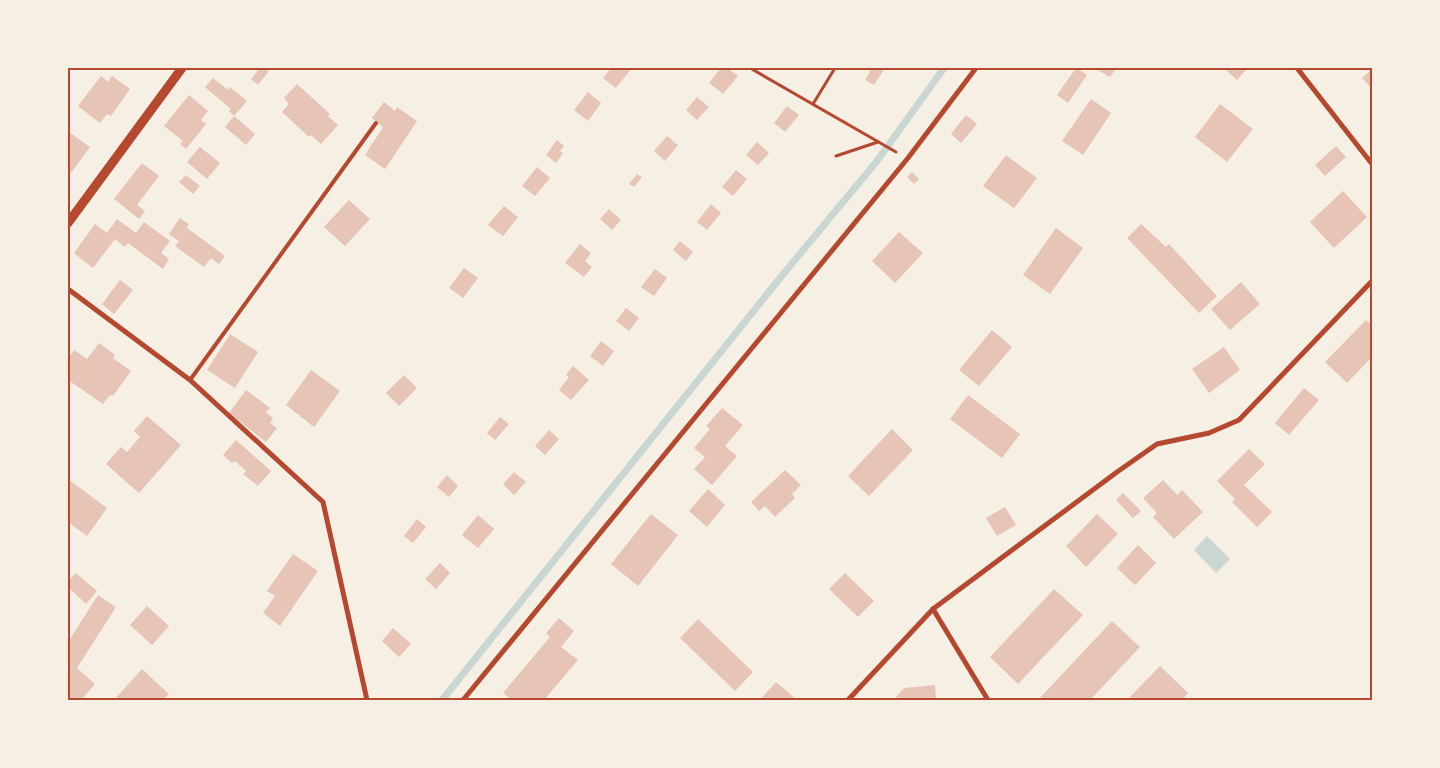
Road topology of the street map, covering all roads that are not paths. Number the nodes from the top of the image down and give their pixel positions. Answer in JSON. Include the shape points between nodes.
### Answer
{"nodes":[{"id":1,"x":182,"y":68,"type":"edge"},
{"id":2,"x":976,"y":68,"type":"edge"},
{"id":3,"x":1297,"y":68,"type":"edge"},
{"id":4,"x":376,"y":123,"type":"dead end"},
{"id":5,"x":1372,"y":164,"type":"edge"},
{"id":6,"x":68,"y":223,"type":"edge"},
{"id":7,"x":1372,"y":281,"type":"edge"},
{"id":8,"x":68,"y":289,"type":"edge"},
{"id":9,"x":190,"y":380,"type":"junction"},
{"id":10,"x":933,"y":609,"type":"junction"},
{"id":11,"x":367,"y":700,"type":"edge"},
{"id":12,"x":463,"y":700,"type":"edge"},
{"id":13,"x":848,"y":700,"type":"edge"},
{"id":14,"x":988,"y":700,"type":"edge"}],
"edges":[{"from":1,"to":6,"type":"street"},
{"from":2,"to":12,"type":"street","via":[[908,158]]},
{"from":3,"to":5,"type":"street"},
{"from":4,"to":9,"type":"lane"},
{"from":7,"to":10,"type":"street","via":[[1239,420],[1209,433],[1157,444]]},
{"from":8,"to":9,"type":"street"},
{"from":9,"to":11,"type":"street","via":[[323,502]]},
{"from":10,"to":13,"type":"street"},
{"from":10,"to":14,"type":"street"}]}
